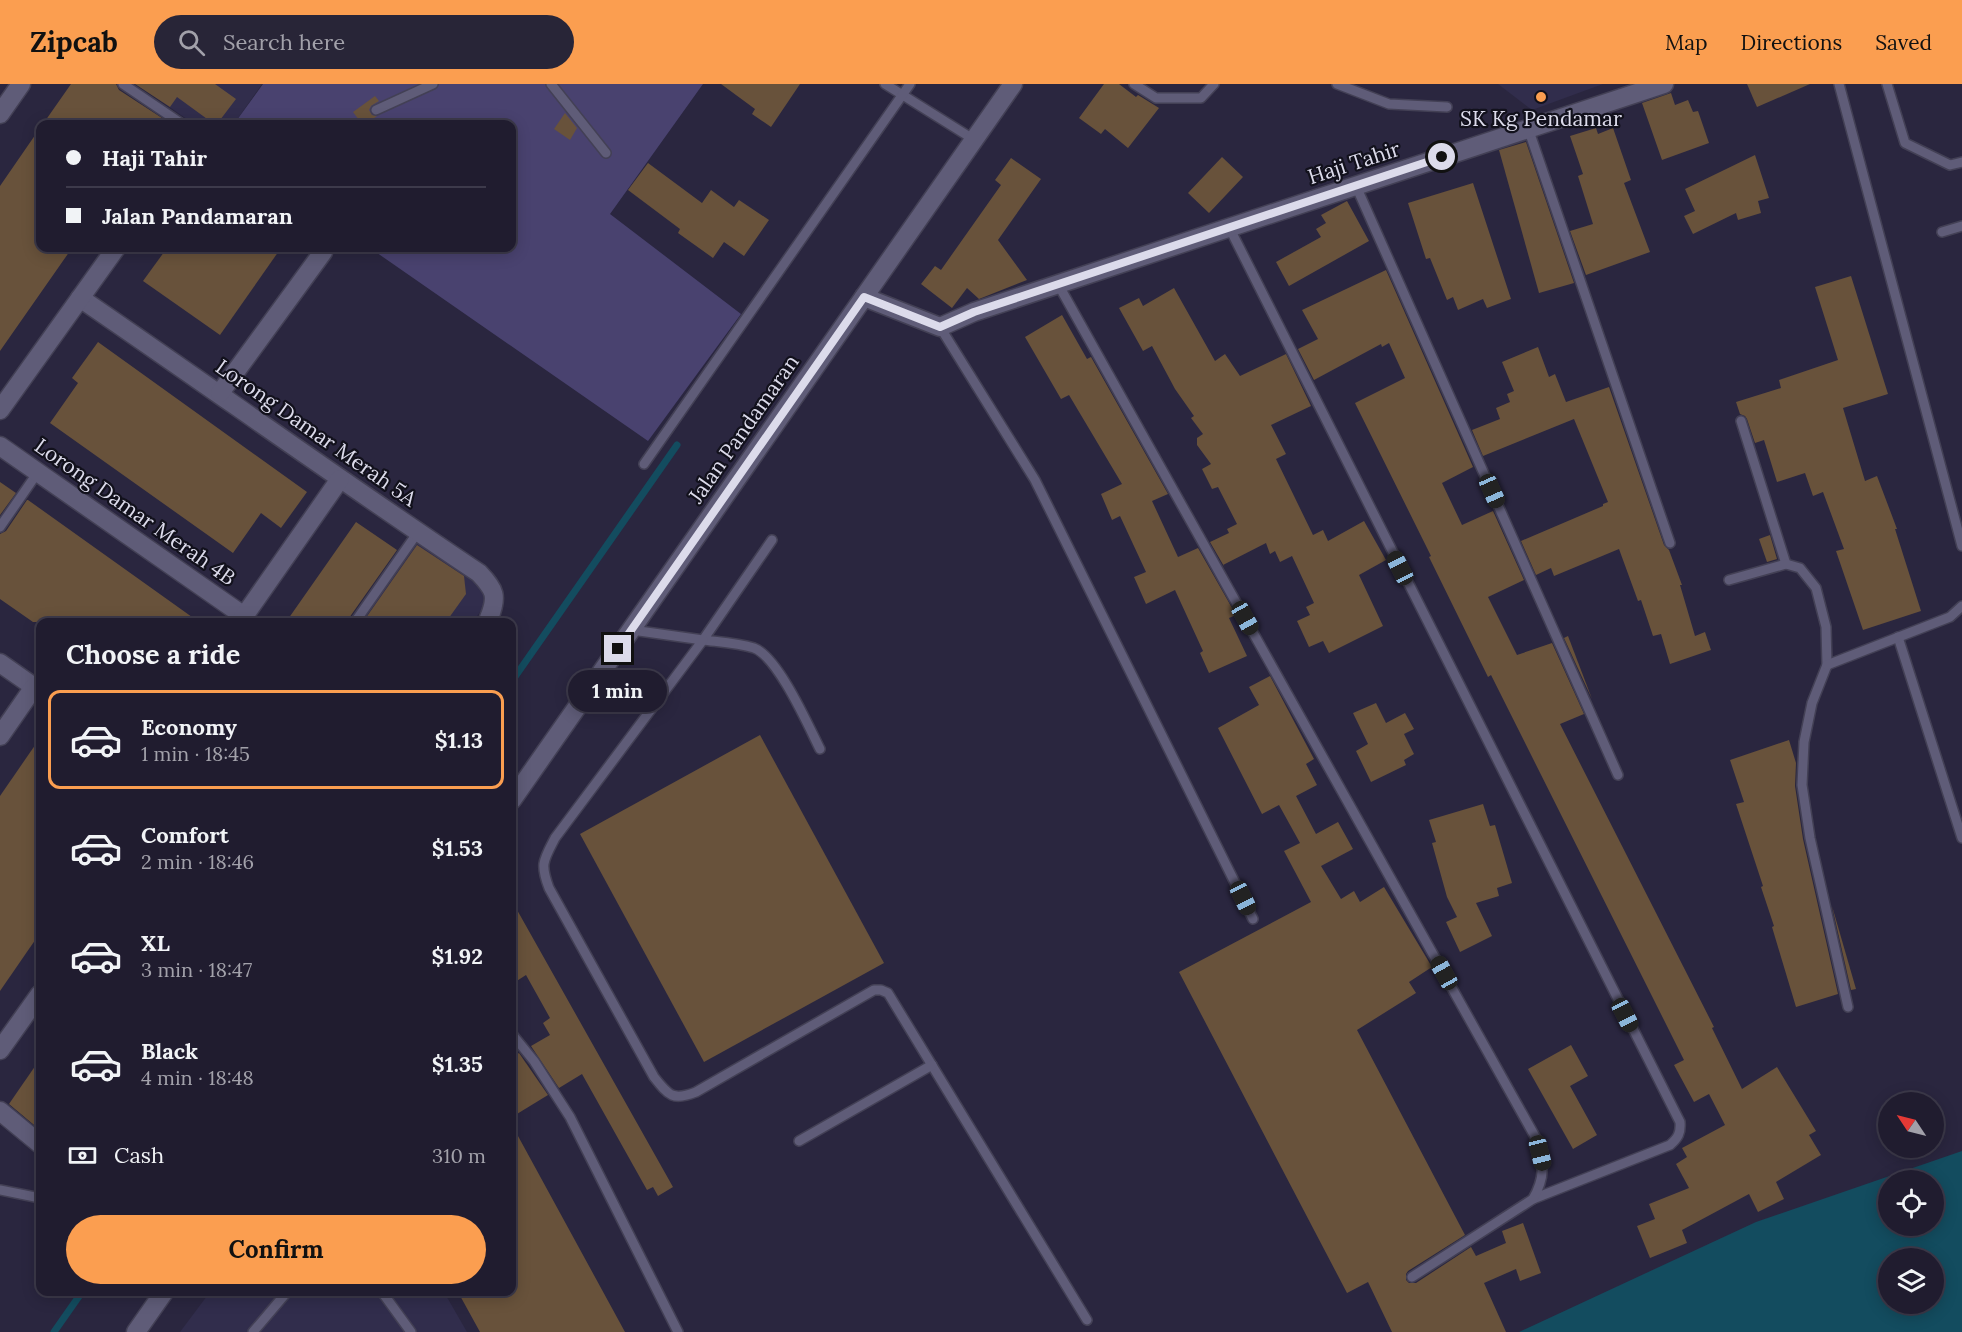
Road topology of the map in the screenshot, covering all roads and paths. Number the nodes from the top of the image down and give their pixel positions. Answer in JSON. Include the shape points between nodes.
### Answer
{"nodes":[{"id":1,"x":21,"y":84,"type":"edge"},
{"id":2,"x":123,"y":84,"type":"edge"},
{"id":3,"x":433,"y":84,"type":"edge"},
{"id":4,"x":551,"y":84,"type":"edge"},
{"id":5,"x":885,"y":84,"type":"edge"},
{"id":6,"x":910,"y":84,"type":"edge"},
{"id":7,"x":1013,"y":84,"type":"edge"},
{"id":8,"x":1134,"y":84,"type":"edge"},
{"id":9,"x":1214,"y":84,"type":"edge"},
{"id":10,"x":1337,"y":84,"type":"edge"},
{"id":11,"x":1664,"y":84,"type":"edge"},
{"id":12,"x":1839,"y":84,"type":"edge"},
{"id":13,"x":1887,"y":84,"type":"edge"},
{"id":14,"x":902,"y":96,"type":"junction"},
{"id":15,"x":1447,"y":107,"type":"dead end"},
{"id":16,"x":376,"y":110,"type":"dead end"},
{"id":17,"x":0,"y":114,"type":"edge"},
{"id":18,"x":176,"y":120,"type":"edge"},
{"id":19,"x":1528,"y":128,"type":"junction"},
{"id":20,"x":973,"y":139,"type":"junction"},
{"id":21,"x":606,"y":153,"type":"dead end"},
{"id":22,"x":1962,"y":162,"type":"edge"},
{"id":23,"x":1356,"y":186,"type":"junction"},
{"id":24,"x":1962,"y":226,"type":"edge"},
{"id":25,"x":1229,"y":227,"type":"junction"},
{"id":26,"x":1942,"y":232,"type":"dead end"},
{"id":27,"x":113,"y":252,"type":"edge"},
{"id":28,"x":323,"y":252,"type":"edge"},
{"id":29,"x":1058,"y":284,"type":"junction"},
{"id":30,"x":864,"y":297,"type":"junction"},
{"id":31,"x":80,"y":298,"type":"junction"},
{"id":32,"x":940,"y":327,"type":"junction"},
{"id":33,"x":220,"y":393,"type":"junction"},
{"id":34,"x":0,"y":410,"type":"edge"},
{"id":35,"x":1742,"y":421,"type":"dead end"},
{"id":36,"x":0,"y":446,"type":"edge"},
{"id":37,"x":644,"y":464,"type":"dead end"},
{"id":38,"x":38,"y":472,"type":"junction"},
{"id":39,"x":340,"y":479,"type":"junction"},
{"id":40,"x":0,"y":527,"type":"edge"},
{"id":41,"x":418,"y":532,"type":"junction"},
{"id":42,"x":772,"y":540,"type":"dead end"},
{"id":43,"x":1670,"y":543,"type":"dead end"},
{"id":44,"x":1962,"y":546,"type":"edge"},
{"id":45,"x":1786,"y":564,"type":"junction"},
{"id":46,"x":1730,"y":580,"type":"dead end"},
{"id":47,"x":1962,"y":606,"type":"edge"},
{"id":48,"x":241,"y":618,"type":"edge"},
{"id":49,"x":243,"y":618,"type":"edge"},
{"id":50,"x":358,"y":618,"type":"edge"},
{"id":51,"x":488,"y":618,"type":"edge"},
{"id":52,"x":632,"y":630,"type":"junction"},
{"id":53,"x":1898,"y":637,"type":"junction"},
{"id":54,"x":702,"y":640,"type":"junction"},
{"id":55,"x":0,"y":663,"type":"edge"},
{"id":56,"x":1827,"y":665,"type":"junction"},
{"id":57,"x":36,"y":688,"type":"edge"},
{"id":58,"x":36,"y":690,"type":"edge"},
{"id":59,"x":0,"y":736,"type":"edge"},
{"id":60,"x":820,"y":749,"type":"dead end"},
{"id":61,"x":1618,"y":775,"type":"dead end"},
{"id":62,"x":516,"y":794,"type":"edge"},
{"id":63,"x":1962,"y":838,"type":"edge"},
{"id":64,"x":1253,"y":919,"type":"dead end"},
{"id":65,"x":36,"y":1000,"type":"edge"},
{"id":66,"x":1848,"y":1007,"type":"dead end"},
{"id":67,"x":516,"y":1039,"type":"edge"},
{"id":68,"x":0,"y":1050,"type":"edge"},
{"id":69,"x":932,"y":1065,"type":"junction"},
{"id":70,"x":0,"y":1111,"type":"edge"},
{"id":71,"x":36,"y":1141,"type":"edge"},
{"id":72,"x":798,"y":1142,"type":"dead end"},
{"id":73,"x":0,"y":1190,"type":"edge"},
{"id":74,"x":36,"y":1197,"type":"edge"},
{"id":75,"x":1533,"y":1199,"type":"junction"},
{"id":76,"x":1412,"y":1277,"type":"dead end"},
{"id":77,"x":161,"y":1296,"type":"edge"},
{"id":78,"x":284,"y":1296,"type":"edge"},
{"id":79,"x":385,"y":1296,"type":"edge"},
{"id":80,"x":1087,"y":1320,"type":"dead end"},
{"id":81,"x":136,"y":1332,"type":"edge"},
{"id":82,"x":253,"y":1332,"type":"edge"},
{"id":83,"x":411,"y":1332,"type":"edge"},
{"id":84,"x":678,"y":1332,"type":"edge"}],
"edges":[{"from":1,"to":17,"type":"street"},
{"from":2,"to":18,"type":"lane"},
{"from":3,"to":16,"type":"lane"},
{"from":4,"to":21,"type":"lane"},
{"from":5,"to":14,"type":"lane"},
{"from":6,"to":14,"type":"lane"},
{"from":7,"to":20,"type":"street","name":"Jalan Pandamaran"},
{"from":8,"to":9,"type":"lane","via":[[1156,98],[1201,98]]},
{"from":10,"to":15,"type":"lane","via":[[1389,104]]},
{"from":11,"to":19,"type":"street","name":"Haji Tahir"},
{"from":12,"to":44,"type":"lane"},
{"from":13,"to":22,"type":"lane","via":[[1905,143],[1950,165]]},
{"from":14,"to":20,"type":"lane"},
{"from":14,"to":37,"type":"lane"},
{"from":19,"to":23,"type":"street","name":"Haji Tahir"},
{"from":19,"to":43,"type":"lane"},
{"from":20,"to":30,"type":"street","name":"Jalan Pandamaran"},
{"from":23,"to":25,"type":"street","name":"Haji Tahir"},
{"from":23,"to":61,"type":"lane"},
{"from":24,"to":26,"type":"lane"},
{"from":25,"to":29,"type":"street","name":"Haji Tahir"},
{"from":25,"to":75,"type":"lane","via":[[1680,1122],[1681,1130],[1670,1145]]},
{"from":27,"to":31,"type":"street"},
{"from":28,"to":33,"type":"street"},
{"from":29,"to":32,"type":"street","name":"Haji Tahir"},
{"from":29,"to":75,"type":"lane","via":[[1537,1140],[1543,1165],[1542,1184]]},
{"from":30,"to":32,"type":"street"},
{"from":30,"to":52,"type":"street","name":"Jalan Pandamaran"},
{"from":31,"to":33,"type":"street","name":"Lorong Damar Merah 5A"},
{"from":31,"to":34,"type":"street"},
{"from":32,"to":64,"type":"lane","via":[[1035,480]]},
{"from":33,"to":39,"type":"street","name":"Lorong Damar Merah 5A"},
{"from":35,"to":45,"type":"lane"},
{"from":36,"to":38,"type":"street","name":"Lorong Damar Merah 4B"},
{"from":38,"to":40,"type":"lane"},
{"from":38,"to":48,"type":"street","name":"Lorong Damar Merah 4B"},
{"from":39,"to":41,"type":"street","name":"Lorong Damar Merah 5A"},
{"from":39,"to":49,"type":"street"},
{"from":41,"to":50,"type":"lane"},
{"from":41,"to":51,"type":"street","name":"Lorong Damar Merah 5A","via":[[479,573],[492,587],[496,602]]},
{"from":42,"to":54,"type":"lane"},
{"from":45,"to":46,"type":"lane"},
{"from":45,"to":56,"type":"lane","via":[[1800,568],[1816,588],[1826,627]]},
{"from":47,"to":53,"type":"lane","via":[[1950,617]]},
{"from":52,"to":54,"type":"lane"},
{"from":52,"to":62,"type":"street","name":"Jalan Pandamaran"},
{"from":53,"to":56,"type":"lane"},
{"from":53,"to":63,"type":"lane"},
{"from":54,"to":60,"type":"lane","via":[[755,649],[769,658]]},
{"from":54,"to":69,"type":"lane","via":[[555,838],[543,870],[549,888],[654,1077],[672,1095],[681,1098],[696,1092],[874,990],[888,993]]},
{"from":55,"to":57,"type":"street"},
{"from":56,"to":66,"type":"lane","via":[[1812,703],[1804,742],[1802,785]]},
{"from":58,"to":59,"type":"street"},
{"from":65,"to":68,"type":"street"},
{"from":67,"to":84,"type":"lane","via":[[570,1117]]},
{"from":69,"to":72,"type":"lane"},
{"from":69,"to":80,"type":"lane"},
{"from":70,"to":71,"type":"street"},
{"from":73,"to":74,"type":"lane"},
{"from":75,"to":76,"type":"lane"},
{"from":77,"to":81,"type":"street"},
{"from":78,"to":82,"type":"lane"},
{"from":79,"to":83,"type":"lane"}]}
